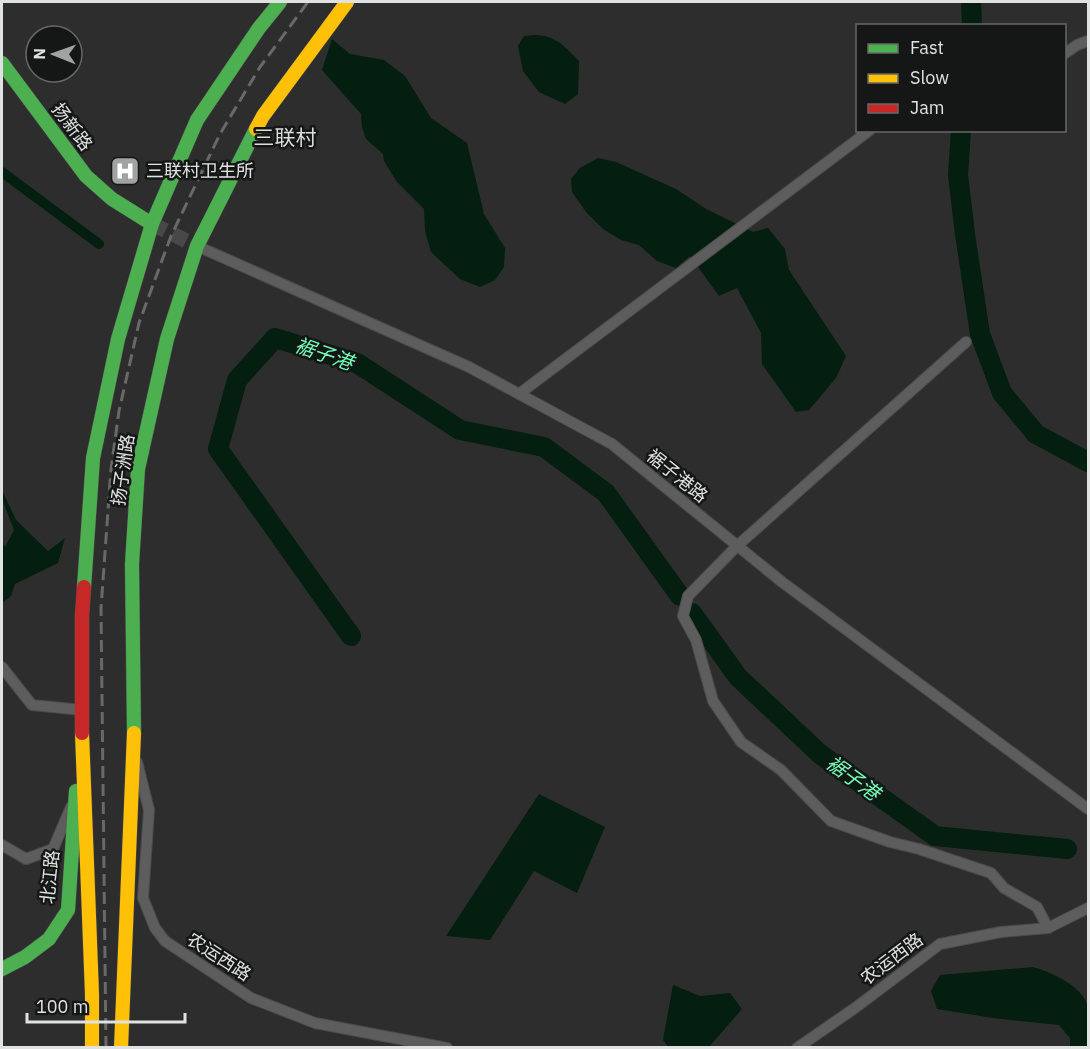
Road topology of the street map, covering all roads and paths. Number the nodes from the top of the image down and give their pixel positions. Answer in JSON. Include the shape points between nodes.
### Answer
{"nodes":[{"id":1,"x":280,"y":2,"type":"edge"},
{"id":2,"x":347,"y":2,"type":"edge"},
{"id":3,"x":1089,"y":41,"type":"edge"},
{"id":4,"x":1066,"y":53,"type":"edge"},
{"id":5,"x":2,"y":63,"type":"edge"},
{"id":6,"x":867,"y":132,"type":"edge"},
{"id":7,"x":152,"y":224,"type":"junction"},
{"id":8,"x":197,"y":246,"type":"junction"},
{"id":9,"x":966,"y":342,"type":"dead end"},
{"id":10,"x":519,"y":394,"type":"junction"},
{"id":11,"x":738,"y":546,"type":"junction"},
{"id":12,"x":2,"y":667,"type":"edge"},
{"id":13,"x":82,"y":710,"type":"junction"},
{"id":14,"x":134,"y":750,"type":"junction"},
{"id":15,"x":82,"y":759,"type":"junction"},
{"id":16,"x":75,"y":798,"type":"junction"},
{"id":17,"x":1089,"y":809,"type":"edge"},
{"id":18,"x":2,"y":844,"type":"edge"},
{"id":19,"x":1089,"y":908,"type":"edge"},
{"id":20,"x":1048,"y":928,"type":"junction"},
{"id":21,"x":2,"y":969,"type":"edge"},
{"id":22,"x":92,"y":1047,"type":"edge"},
{"id":23,"x":121,"y":1047,"type":"edge"},
{"id":24,"x":447,"y":1047,"type":"edge"},
{"id":25,"x":797,"y":1047,"type":"edge"}],
"edges":[{"from":1,"to":7,"type":"main road","name":"扬子洲路","via":[[197,120]]},
{"from":2,"to":8,"type":"main road","name":"扬子洲路","via":[[263,116]]},
{"from":3,"to":4,"type":"street"},
{"from":5,"to":7,"type":"main road","name":"扬新路","via":[[86,176],[112,199]]},
{"from":6,"to":10,"type":"street"},
{"from":7,"to":13,"type":"main road","name":"扬子洲路","via":[[118,339],[93,458],[82,616]]},
{"from":8,"to":10,"type":"street","name":"裾子港路","via":[[468,367]]},
{"from":8,"to":14,"type":"main road","name":"扬子洲路","via":[[167,339],[138,469],[132,564]]},
{"from":9,"to":11,"type":"street"},
{"from":10,"to":11,"type":"street","name":"裾子港路","via":[[612,444]]},
{"from":11,"to":17,"type":"street","name":"裾子港路"},
{"from":11,"to":20,"type":"street","via":[[688,596],[682,616],[696,640],[713,701],[741,742],[781,770],[831,821],[991,873],[1004,888],[1036,907]]},
{"from":12,"to":13,"type":"street","via":[[32,705]]},
{"from":13,"to":15,"type":"main road","name":"扬子洲路"},
{"from":14,"to":23,"type":"main road","name":"扬子洲路"},
{"from":14,"to":24,"type":"street","name":"农运西路","via":[[149,810],[143,898],[165,941],[251,998],[315,1023]]},
{"from":15,"to":16,"type":"main road","name":"北江路"},
{"from":15,"to":22,"type":"main road","name":"扬子洲路"},
{"from":16,"to":18,"type":"street","via":[[53,849],[26,859]]},
{"from":16,"to":21,"type":"main road","name":"北江路","via":[[68,910],[49,939]]},
{"from":19,"to":20,"type":"street","name":"农运西路"},
{"from":20,"to":25,"type":"street","name":"农运西路","via":[[940,944]]}]}
